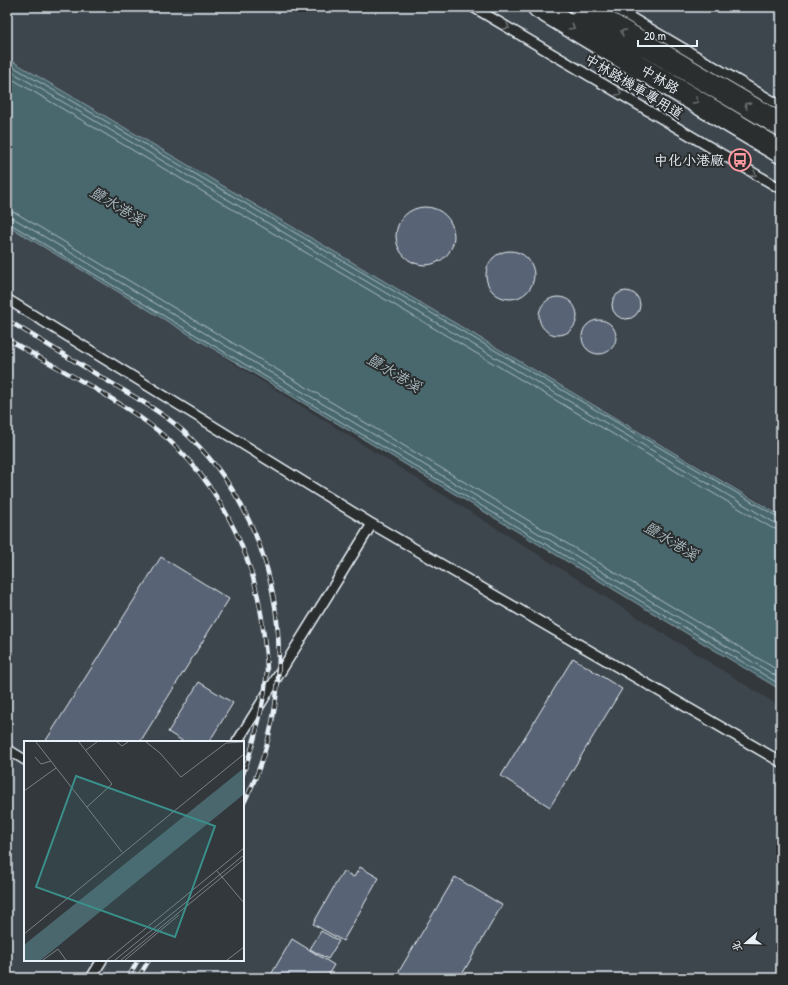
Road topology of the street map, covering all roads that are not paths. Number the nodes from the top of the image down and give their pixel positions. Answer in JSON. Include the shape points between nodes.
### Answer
{"nodes":[{"id":1,"x":473,"y":7,"type":"edge"},
{"id":2,"x":538,"y":7,"type":"edge"},
{"id":3,"x":581,"y":7,"type":"edge"},
{"id":4,"x":613,"y":7,"type":"edge"},
{"id":5,"x":781,"y":106,"type":"edge"},
{"id":6,"x":781,"y":125,"type":"edge"},
{"id":7,"x":781,"y":152,"type":"edge"},
{"id":8,"x":781,"y":189,"type":"edge"},
{"id":9,"x":7,"y":299,"type":"edge"},
{"id":10,"x":372,"y":524,"type":"junction"},
{"id":11,"x":238,"y":741,"type":"edge"},
{"id":12,"x":7,"y":749,"type":"edge"},
{"id":13,"x":24,"y":759,"type":"edge"},
{"id":14,"x":781,"y":762,"type":"edge"},
{"id":15,"x":101,"y":961,"type":"edge"},
{"id":16,"x":91,"y":978,"type":"edge"}],
"edges":[{"from":1,"to":8,"type":"lane","name":"中林路機車專用道","one_way":true},
{"from":2,"to":7,"type":"street","name":"中林路","one_way":true},
{"from":6,"to":3,"type":"street","name":"中林路","one_way":true},
{"from":4,"to":5,"type":"lane"},
{"from":9,"to":10,"type":"lane"},
{"from":10,"to":11,"type":"lane"},
{"from":10,"to":14,"type":"lane"},
{"from":12,"to":13,"type":"lane"},
{"from":15,"to":16,"type":"lane"}]}
